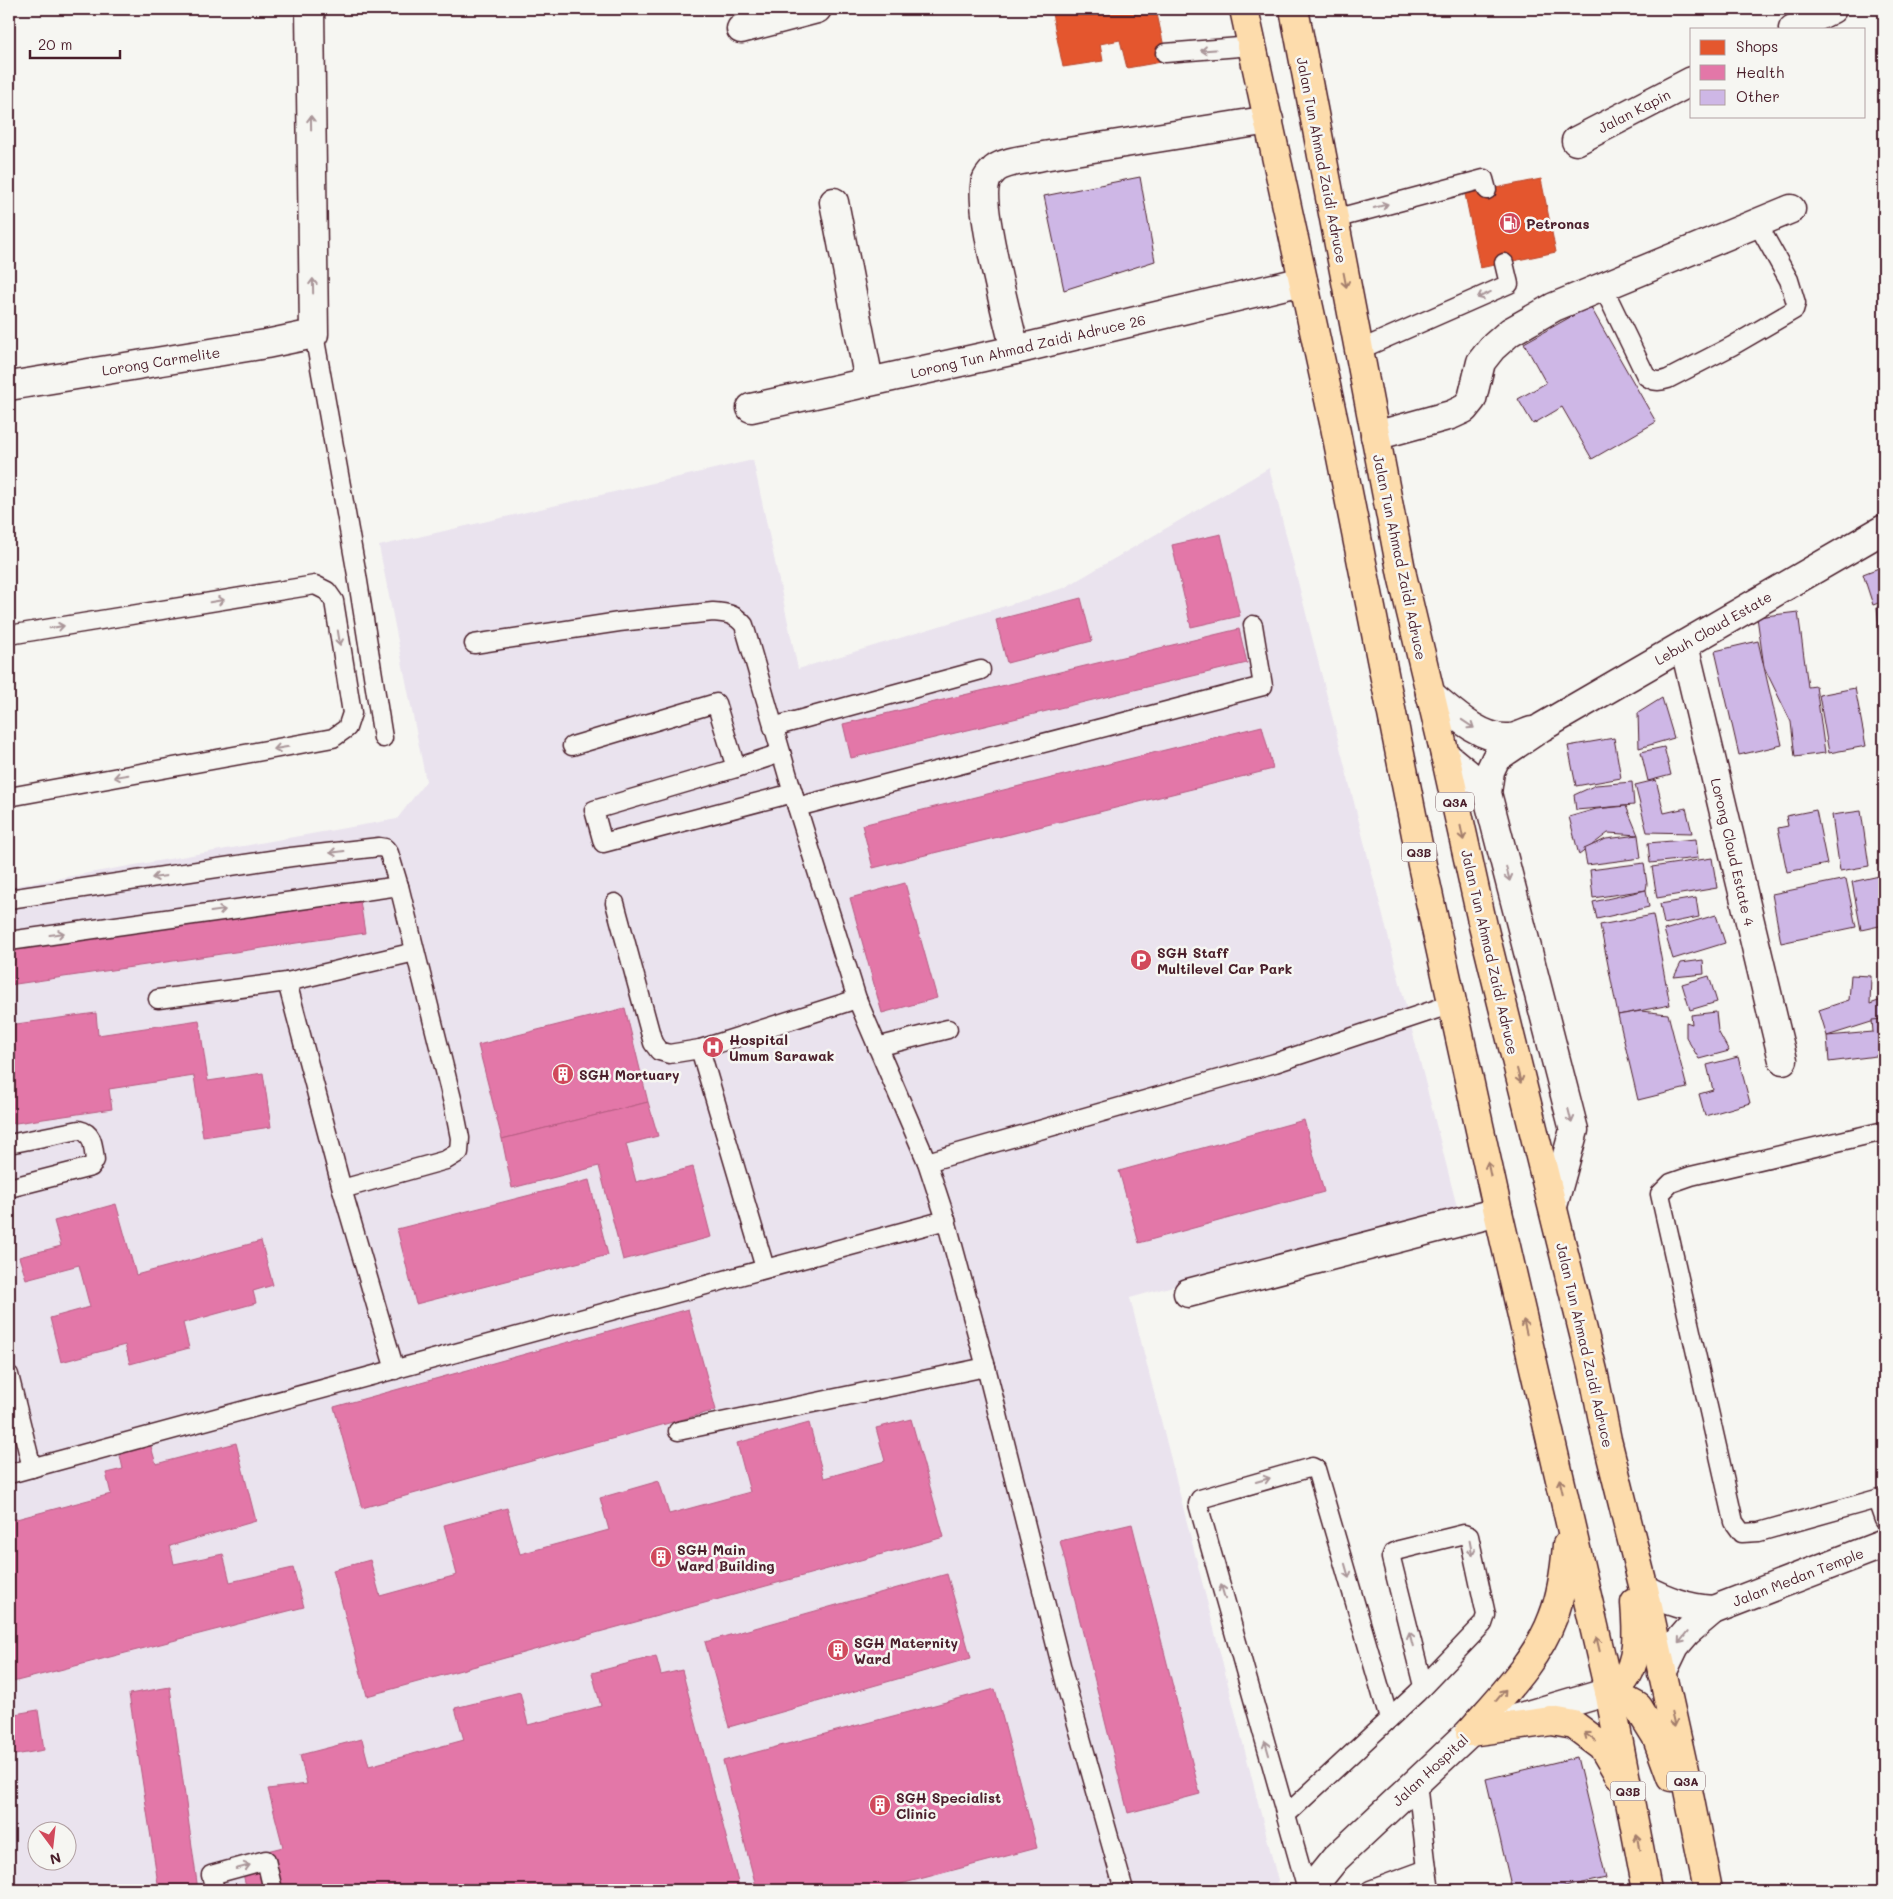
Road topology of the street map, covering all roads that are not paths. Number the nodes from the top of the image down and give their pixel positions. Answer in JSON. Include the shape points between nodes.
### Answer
{"nodes":[{"id":1,"x":310,"y":9,"type":"edge"},
{"id":2,"x":816,"y":9,"type":"edge"},
{"id":3,"x":1244,"y":9,"type":"edge"},
{"id":4,"x":1294,"y":9,"type":"edge"},
{"id":5,"x":1832,"y":9,"type":"edge"},
{"id":6,"x":1795,"y":28,"type":"edge"},
{"id":7,"x":740,"y":29,"type":"dead end"},
{"id":8,"x":1252,"y":46,"type":"junction"},
{"id":9,"x":1165,"y":53,"type":"dead end"},
{"id":10,"x":1690,"y":82,"type":"edge"},
{"id":11,"x":1268,"y":120,"type":"junction"},
{"id":12,"x":1576,"y":140,"type":"dead end"},
{"id":13,"x":1487,"y":190,"type":"dead end"},
{"id":14,"x":834,"y":202,"type":"dead end"},
{"id":15,"x":1791,"y":209,"type":"dead end"},
{"id":16,"x":1334,"y":219,"type":"junction"},
{"id":17,"x":1757,"y":222,"type":"junction"},
{"id":18,"x":1504,"y":263,"type":"dead end"},
{"id":19,"x":1303,"y":281,"type":"junction"},
{"id":20,"x":1602,"y":285,"type":"junction"},
{"id":21,"x":314,"y":334,"type":"junction"},
{"id":22,"x":1014,"y":350,"type":"junction"},
{"id":23,"x":1359,"y":350,"type":"junction"},
{"id":24,"x":869,"y":381,"type":"junction"},
{"id":25,"x":9,"y":386,"type":"edge"},
{"id":26,"x":751,"y":408,"type":"dead end"},
{"id":27,"x":1375,"y":436,"type":"junction"},
{"id":28,"x":1884,"y":529,"type":"edge"},
{"id":29,"x":1253,"y":624,"type":"dead end"},
{"id":30,"x":9,"y":635,"type":"edge"},
{"id":31,"x":474,"y":644,"type":"dead end"},
{"id":32,"x":1684,"y":645,"type":"junction"},
{"id":33,"x":981,"y":670,"type":"dead end"},
{"id":34,"x":1430,"y":694,"type":"junction"},
{"id":35,"x":773,"y":727,"type":"junction"},
{"id":36,"x":1542,"y":727,"type":"junction"},
{"id":37,"x":382,"y":738,"type":"dead end"},
{"id":38,"x":572,"y":746,"type":"dead end"},
{"id":39,"x":780,"y":753,"type":"junction"},
{"id":40,"x":1445,"y":755,"type":"junction"},
{"id":41,"x":736,"y":768,"type":"junction"},
{"id":42,"x":1487,"y":793,"type":"junction"},
{"id":43,"x":9,"y":796,"type":"edge"},
{"id":44,"x":795,"y":800,"type":"junction"},
{"id":45,"x":399,"y":886,"type":"junction"},
{"id":46,"x":9,"y":900,"type":"edge"},
{"id":47,"x":615,"y":903,"type":"dead end"},
{"id":48,"x":9,"y":941,"type":"edge"},
{"id":49,"x":415,"y":952,"type":"junction"},
{"id":50,"x":287,"y":982,"type":"junction"},
{"id":51,"x":158,"y":999,"type":"dead end"},
{"id":52,"x":857,"y":999,"type":"junction"},
{"id":53,"x":1452,"y":1004,"type":"junction"},
{"id":54,"x":948,"y":1029,"type":"dead end"},
{"id":55,"x":877,"y":1047,"type":"junction"},
{"id":56,"x":700,"y":1049,"type":"junction"},
{"id":57,"x":1783,"y":1060,"type":"dead end"},
{"id":58,"x":1884,"y":1131,"type":"edge"},
{"id":59,"x":9,"y":1144,"type":"edge"},
{"id":60,"x":927,"y":1162,"type":"junction"},
{"id":61,"x":9,"y":1188,"type":"edge"},
{"id":62,"x":342,"y":1189,"type":"junction"},
{"id":63,"x":1553,"y":1206,"type":"junction"},
{"id":64,"x":1498,"y":1212,"type":"junction"},
{"id":65,"x":946,"y":1220,"type":"junction"},
{"id":66,"x":765,"y":1268,"type":"junction"},
{"id":67,"x":1188,"y":1293,"type":"dead end"},
{"id":68,"x":986,"y":1367,"type":"junction"},
{"id":69,"x":395,"y":1370,"type":"junction"},
{"id":70,"x":9,"y":1375,"type":"edge"},
{"id":71,"x":678,"y":1431,"type":"dead end"},
{"id":72,"x":32,"y":1468,"type":"junction"},
{"id":73,"x":9,"y":1474,"type":"edge"},
{"id":74,"x":1881,"y":1498,"type":"edge"},
{"id":75,"x":1624,"y":1511,"type":"junction"},
{"id":76,"x":1884,"y":1520,"type":"edge"},
{"id":77,"x":1570,"y":1522,"type":"junction"},
{"id":78,"x":1884,"y":1544,"type":"edge"},
{"id":79,"x":1644,"y":1589,"type":"junction"},
{"id":80,"x":1713,"y":1610,"type":"junction"},
{"id":81,"x":1662,"y":1672,"type":"junction"},
{"id":82,"x":1423,"y":1686,"type":"junction"},
{"id":83,"x":1609,"y":1692,"type":"junction"},
{"id":84,"x":1389,"y":1718,"type":"junction"},
{"id":85,"x":1470,"y":1732,"type":"junction"},
{"id":86,"x":1417,"y":1783,"type":"junction"},
{"id":87,"x":1628,"y":1790,"type":"junction"},
{"id":88,"x":1286,"y":1815,"type":"junction"},
{"id":89,"x":1701,"y":1856,"type":"junction"},
{"id":90,"x":1427,"y":1869,"type":"junction"},
{"id":91,"x":215,"y":1890,"type":"edge"},
{"id":92,"x":273,"y":1890,"type":"edge"},
{"id":93,"x":1124,"y":1890,"type":"edge"},
{"id":94,"x":1308,"y":1890,"type":"edge"},
{"id":95,"x":1370,"y":1890,"type":"edge"},
{"id":96,"x":1430,"y":1890,"type":"edge"},
{"id":97,"x":1644,"y":1890,"type":"edge"},
{"id":98,"x":1708,"y":1890,"type":"edge"}],
"edges":[{"from":21,"to":1,"type":"street","one_way":true},
{"from":2,"to":7,"type":"street"},
{"from":3,"to":8,"type":"main road","number":"Q3B"},
{"from":4,"to":16,"type":"main road","name":"Jalan Tun Ahmad Zaidi Adruce","number":"Q3A"},
{"from":5,"to":6,"type":"street"},
{"from":8,"to":9,"type":"lane","one_way":true},
{"from":8,"to":11,"type":"main road","number":"Q3B"},
{"from":10,"to":12,"type":"street","name":"Jalan Kapin"},
{"from":11,"to":19,"type":"main road","number":"Q3B"},
{"from":11,"to":22,"type":"street","via":[[1043,156],[996,168],[986,180],[985,197]]},
{"from":16,"to":13,"type":"lane","one_way":true,"via":[[1484,179]]},
{"from":14,"to":24,"type":"street"},
{"from":15,"to":17,"type":"street"},
{"from":16,"to":23,"type":"main road","name":"Jalan Tun Ahmad Zaidi Adruce","number":"Q3A","one_way":true},
{"from":17,"to":20,"type":"street"},
{"from":17,"to":20,"type":"lane","via":[[1789,280],[1796,303],[1794,310],[1668,379],[1660,382],[1646,376]]},
{"from":18,"to":23,"type":"lane","one_way":true,"via":[[1509,284]]},
{"from":19,"to":22,"type":"street","name":"Lorong Tun Ahmad Zaidi Adruce 26"},
{"from":19,"to":53,"type":"main road","number":"Q3B"},
{"from":20,"to":27,"type":"street","via":[[1510,332],[1492,348],[1481,362],[1472,399],[1464,408],[1451,416]]},
{"from":21,"to":25,"type":"street","name":"Lorong Carmelite"},
{"from":21,"to":37,"type":"lane"},
{"from":22,"to":24,"type":"street","name":"Lorong Tun Ahmad Zaidi Adruce 26"},
{"from":23,"to":27,"type":"main road","name":"Jalan Tun Ahmad Zaidi Adruce","number":"Q3A"},
{"from":24,"to":26,"type":"street","name":"Lorong Tun Ahmad Zaidi Adruce 26"},
{"from":27,"to":34,"type":"main road","name":"Jalan Tun Ahmad Zaidi Adruce","number":"Q3A","via":[[1402,575]]},
{"from":28,"to":32,"type":"street","name":"Lebuh Cloud Estate"},
{"from":29,"to":44,"type":"lane","via":[[1263,686]]},
{"from":30,"to":43,"type":"lane","one_way":true,"via":[[315,585],[327,591],[334,601],[352,713],[347,728],[333,738]]},
{"from":31,"to":35,"type":"lane","via":[[619,622],[728,613],[744,625]]},
{"from":32,"to":36,"type":"street","name":"Lebuh Cloud Estate"},
{"from":32,"to":57,"type":"street","name":"Lorong Cloud Estate 4"},
{"from":33,"to":35,"type":"lane"},
{"from":34,"to":36,"type":"street","one_way":true,"via":[[1484,734],[1510,738]]},
{"from":34,"to":40,"type":"main road","name":"Jalan Tun Ahmad Zaidi Adruce","number":"Q3A"},
{"from":35,"to":39,"type":"lane"},
{"from":36,"to":42,"type":"street","via":[[1496,758],[1490,770]]},
{"from":38,"to":41,"type":"lane","via":[[716,703]]},
{"from":39,"to":41,"type":"lane"},
{"from":39,"to":44,"type":"lane"},
{"from":40,"to":42,"type":"street"},
{"from":40,"to":63,"type":"main road","name":"Jalan Tun Ahmad Zaidi Adruce","number":"Q3A","one_way":true,"via":[[1482,926]]},
{"from":41,"to":44,"type":"lane","via":[[594,810],[603,843]]},
{"from":42,"to":63,"type":"street","one_way":true,"via":[[1574,1130]]},
{"from":44,"to":52,"type":"lane"},
{"from":45,"to":46,"type":"lane","one_way":true,"via":[[389,853],[379,847],[291,857]]},
{"from":48,"to":45,"type":"lane","one_way":true},
{"from":45,"to":49,"type":"lane"},
{"from":47,"to":56,"type":"lane","via":[[653,1043],[659,1051],[669,1054]]},
{"from":49,"to":50,"type":"lane"},
{"from":49,"to":62,"type":"lane","via":[[460,1138],[459,1152],[446,1160]]},
{"from":50,"to":51,"type":"lane"},
{"from":50,"to":62,"type":"lane"},
{"from":52,"to":55,"type":"lane"},
{"from":52,"to":56,"type":"lane"},
{"from":53,"to":60,"type":"lane","via":[[1275,1063]]},
{"from":64,"to":53,"type":"main road","number":"Q3B","one_way":true},
{"from":54,"to":55,"type":"lane"},
{"from":55,"to":60,"type":"lane"},
{"from":56,"to":66,"type":"lane"},
{"from":58,"to":74,"type":"lane","via":[[1691,1176],[1671,1183],[1660,1194],[1734,1522],[1742,1532],[1759,1532]]},
{"from":59,"to":61,"type":"lane","via":[[86,1131],[95,1160],[91,1167]]},
{"from":60,"to":65,"type":"lane"},
{"from":62,"to":69,"type":"lane"},
{"from":63,"to":75,"type":"main road","name":"Jalan Tun Ahmad Zaidi Adruce","number":"Q3A"},
{"from":64,"to":67,"type":"street"},
{"from":77,"to":64,"type":"main road","number":"Q3B","one_way":true},
{"from":65,"to":66,"type":"lane"},
{"from":65,"to":68,"type":"lane"},
{"from":66,"to":69,"type":"lane"},
{"from":68,"to":71,"type":"lane"},
{"from":68,"to":93,"type":"lane","via":[[1066,1686]]},
{"from":69,"to":72,"type":"lane"},
{"from":70,"to":72,"type":"lane"},
{"from":72,"to":73,"type":"lane"},
{"from":74,"to":76,"type":"lane"},
{"from":75,"to":79,"type":"main road","name":"Jalan Tun Ahmad Zaidi Adruce","number":"Q3A"},
{"from":75,"to":83,"type":"main road","via":[[1637,1633],[1632,1666],[1621,1684]]},
{"from":83,"to":77,"type":"main road","number":"Q3B","one_way":true},
{"from":85,"to":77,"type":"main road","one_way":true,"via":[[1535,1653],[1553,1617],[1564,1580]]},
{"from":78,"to":80,"type":"street","name":"Jalan Medan Temple"},
{"from":79,"to":80,"type":"street","name":"Jalan Medan Temple","via":[[1674,1604]]},
{"from":79,"to":81,"type":"main road","name":"Jalan Tun Ahmad Zaidi Adruce","number":"Q3A"},
{"from":80,"to":81,"type":"street","name":"Jalan Medan Temple","one_way":true,"via":[[1687,1632]]},
{"from":81,"to":89,"type":"main road","name":"Jalan Tun Ahmad Zaidi Adruce","number":"Q3A","one_way":true},
{"from":82,"to":82,"type":"lane","one_way":true,"via":[[1391,1558],[1399,1550],[1464,1534],[1469,1536],[1486,1615],[1476,1633]]},
{"from":82,"to":84,"type":"lane"},
{"from":83,"to":85,"type":"street","name":"Jalan Hospital"},
{"from":83,"to":87,"type":"main road","number":"Q3B"},
{"from":83,"to":89,"type":"main road","via":[[1638,1707],[1656,1736]]},
{"from":84,"to":88,"type":"lane"},
{"from":88,"to":84,"type":"lane","one_way":true,"via":[[1198,1504],[1200,1498],[1312,1467],[1316,1469]]},
{"from":85,"to":86,"type":"street","name":"Jalan Hospital"},
{"from":87,"to":85,"type":"main road","one_way":true,"via":[[1602,1746],[1574,1725],[1552,1721]]},
{"from":86,"to":90,"type":"lane"},
{"from":86,"to":94,"type":"street","name":"Jalan Hospital","via":[[1335,1858]]},
{"from":97,"to":87,"type":"main road","number":"Q3B","one_way":true},
{"from":88,"to":94,"type":"lane"},
{"from":89,"to":98,"type":"main road","name":"Jalan Tun Ahmad Zaidi Adruce","number":"Q3A"},
{"from":90,"to":95,"type":"lane"},
{"from":90,"to":96,"type":"lane"},
{"from":91,"to":92,"type":"lane","one_way":true,"via":[[211,1875],[266,1860]]}]}
